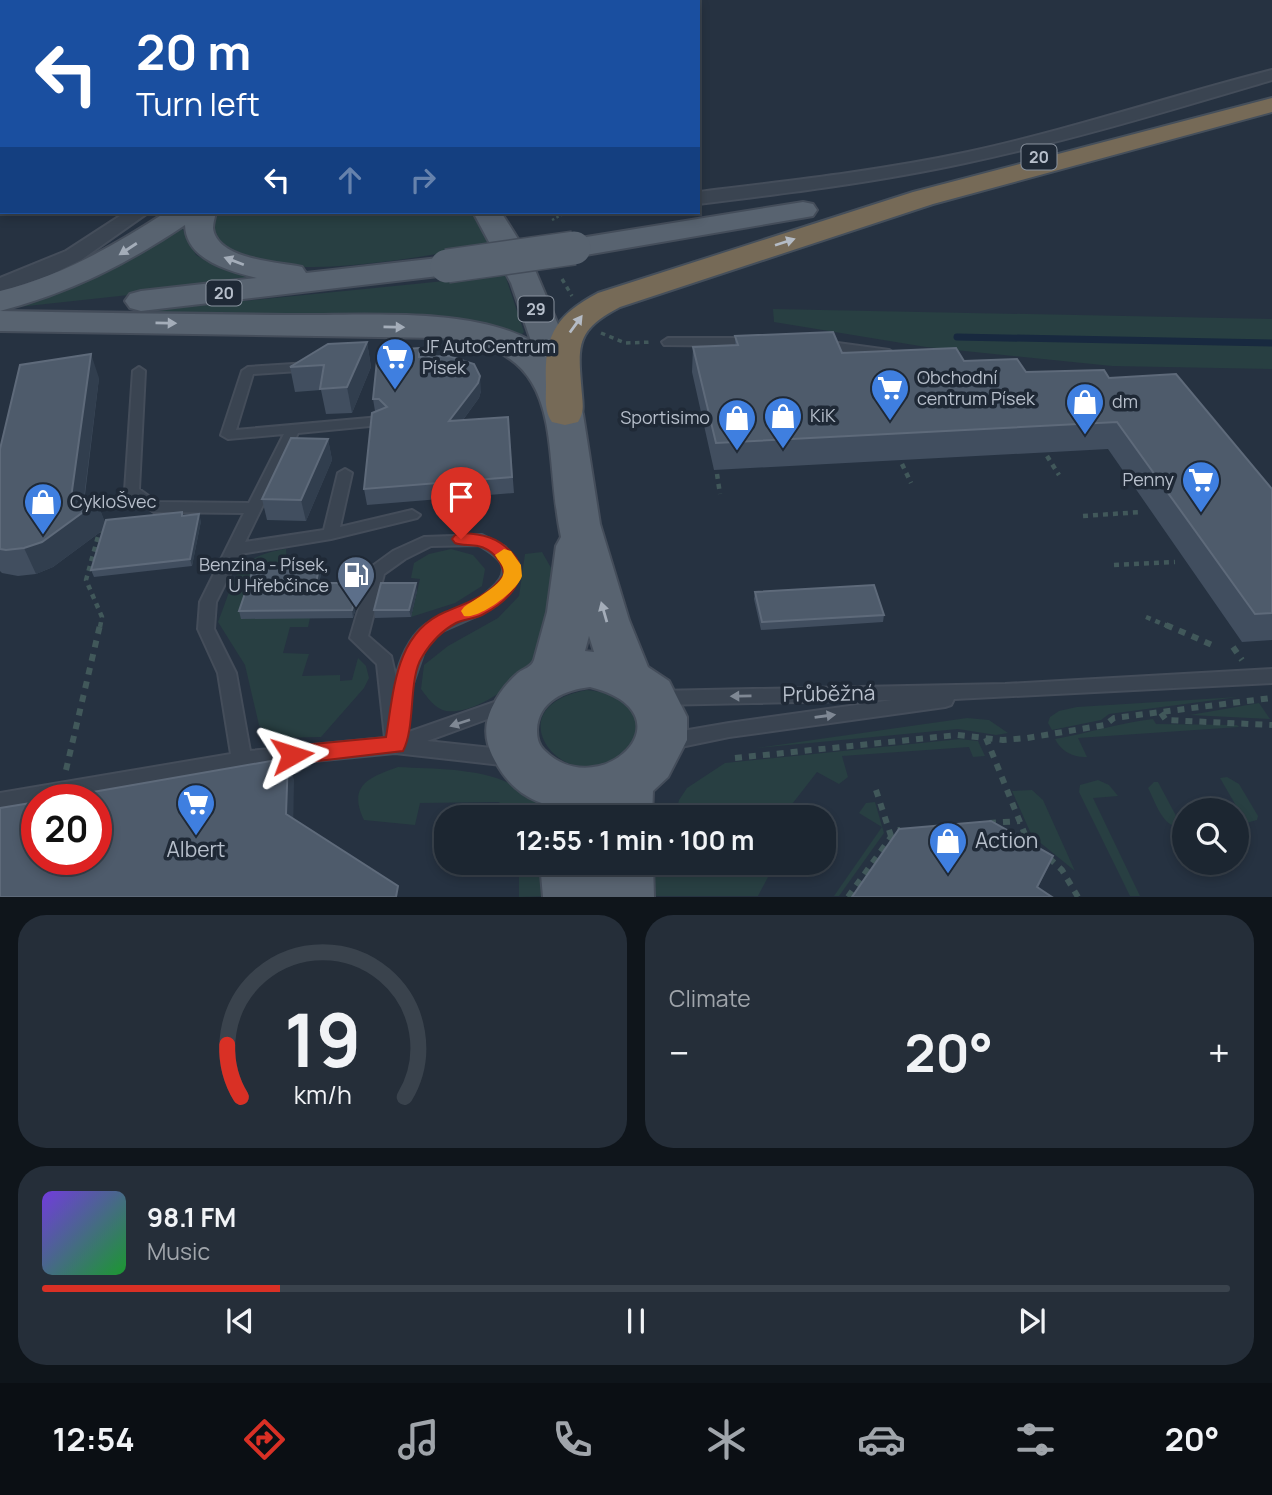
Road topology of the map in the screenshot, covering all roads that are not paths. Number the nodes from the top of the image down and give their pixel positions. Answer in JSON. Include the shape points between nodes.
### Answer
{"nodes":[{"id":1,"x":1272,"y":75,"type":"edge"},
{"id":2,"x":1272,"y":95,"type":"edge"},
{"id":3,"x":1272,"y":105,"type":"edge"},
{"id":4,"x":1029,"y":169,"type":"junction"},
{"id":5,"x":700,"y":198,"type":"edge"},
{"id":6,"x":803,"y":210,"type":"junction"},
{"id":7,"x":136,"y":214,"type":"edge"},
{"id":8,"x":183,"y":214,"type":"edge"},
{"id":9,"x":201,"y":214,"type":"edge"},
{"id":10,"x":488,"y":214,"type":"edge"},
{"id":11,"x":447,"y":266,"type":"junction"},
{"id":12,"x":0,"y":285,"type":"edge"},
{"id":13,"x":0,"y":301,"type":"edge"},
{"id":14,"x":0,"y":315,"type":"edge"},
{"id":15,"x":0,"y":321,"type":"edge"},
{"id":16,"x":668,"y":342,"type":"dead end"},
{"id":17,"x":764,"y":342,"type":"edge"},
{"id":18,"x":805,"y":342,"type":"edge"},
{"id":19,"x":907,"y":356,"type":"edge"},
{"id":20,"x":327,"y":361,"type":"edge"},
{"id":21,"x":139,"y":371,"type":"dead end"},
{"id":22,"x":565,"y":414,"type":"junction"},
{"id":23,"x":380,"y":421,"type":"edge"},
{"id":24,"x":293,"y":429,"type":"junction"},
{"id":25,"x":345,"y":473,"type":"dead end"},
{"id":26,"x":254,"y":508,"type":"junction"},
{"id":27,"x":412,"y":515,"type":"dead end"},
{"id":28,"x":579,"y":523,"type":"junction"},
{"id":29,"x":331,"y":534,"type":"junction"},
{"id":30,"x":234,"y":549,"type":"junction"},
{"id":31,"x":1272,"y":676,"type":"edge"},
{"id":32,"x":538,"y":687,"type":"junction"},
{"id":33,"x":1005,"y":691,"type":"junction"},
{"id":34,"x":639,"y":743,"type":"edge"},
{"id":35,"x":395,"y":745,"type":"junction"},
{"id":36,"x":519,"y":759,"type":"junction"},
{"id":37,"x":242,"y":760,"type":"junction"},
{"id":38,"x":0,"y":801,"type":"edge"},
{"id":39,"x":567,"y":803,"type":"edge"},
{"id":40,"x":570,"y":875,"type":"edge"},
{"id":41,"x":625,"y":875,"type":"edge"},
{"id":42,"x":572,"y":897,"type":"edge"},
{"id":43,"x":625,"y":897,"type":"edge"}],
"edges":[{"from":1,"to":5,"type":"street","via":[[1133,116],[966,157]]},
{"from":2,"to":6,"type":"highway","number":"20","via":[[1092,145]]},
{"from":3,"to":4,"type":"highway","number":"20"},
{"from":4,"to":6,"type":"highway","number":"20"},
{"from":22,"to":4,"type":"highway","one_way":true,"via":[[567,340],[573,323],[596,307],[897,206]]},
{"from":6,"to":11,"type":"main road","number":"20","bridge":true},
{"from":7,"to":12,"type":"street","via":[[60,265]]},
{"from":8,"to":13,"type":"main road","one_way":true,"via":[[101,267]]},
{"from":11,"to":9,"type":"main road","one_way":true,"via":[[306,274],[253,268],[206,246],[197,223]]},
{"from":10,"to":22,"type":"main road","number":"29","via":[[540,317]]},
{"from":11,"to":14,"type":"main road","number":"20"},
{"from":15,"to":22,"type":"main road","one_way":true,"via":[[470,331],[519,348],[536,364]]},
{"from":16,"to":17,"type":"lane"},
{"from":18,"to":19,"type":"lane"},
{"from":20,"to":24,"type":"lane","via":[[306,368],[248,371],[228,435]]},
{"from":21,"to":26,"type":"lane","via":[[132,491],[154,507]]},
{"from":22,"to":28,"type":"main road","number":"29"},
{"from":23,"to":24,"type":"lane"},
{"from":24,"to":26,"type":"lane"},
{"from":25,"to":29,"type":"lane"},
{"from":26,"to":30,"type":"lane"},
{"from":27,"to":29,"type":"lane"},
{"from":28,"to":32,"type":"main road","number":"29","via":[[565,648]]},
{"from":34,"to":28,"type":"main road","number":"29","one_way":true},
{"from":29,"to":30,"type":"lane"},
{"from":30,"to":37,"type":"lane","via":[[208,603],[206,629],[227,673]]},
{"from":31,"to":33,"type":"lane","name":"Průběžná"},
{"from":32,"to":34,"type":"main road","via":[[590,669]]},
{"from":32,"to":35,"type":"lane","one_way":true,"via":[[471,720]]},
{"from":32,"to":36,"type":"main road","via":[[515,712],[512,744]]},
{"from":33,"to":34,"type":"lane","name":"Průběžná","one_way":true},
{"from":34,"to":33,"type":"lane","name":"Průběžná","one_way":true},
{"from":34,"to":39,"type":"main road","via":[[608,787],[588,790]]},
{"from":35,"to":35,"type":"lane","via":[[410,660],[427,634],[450,618],[476,610],[513,576],[512,565],[500,550],[482,540],[429,541],[377,571],[359,638],[385,661]]},
{"from":35,"to":36,"type":"lane"},
{"from":35,"to":37,"type":"lane"},
{"from":36,"to":39,"type":"main road"},
{"from":37,"to":38,"type":"lane"},
{"from":40,"to":42,"type":"main road"},
{"from":41,"to":43,"type":"main road"}]}
